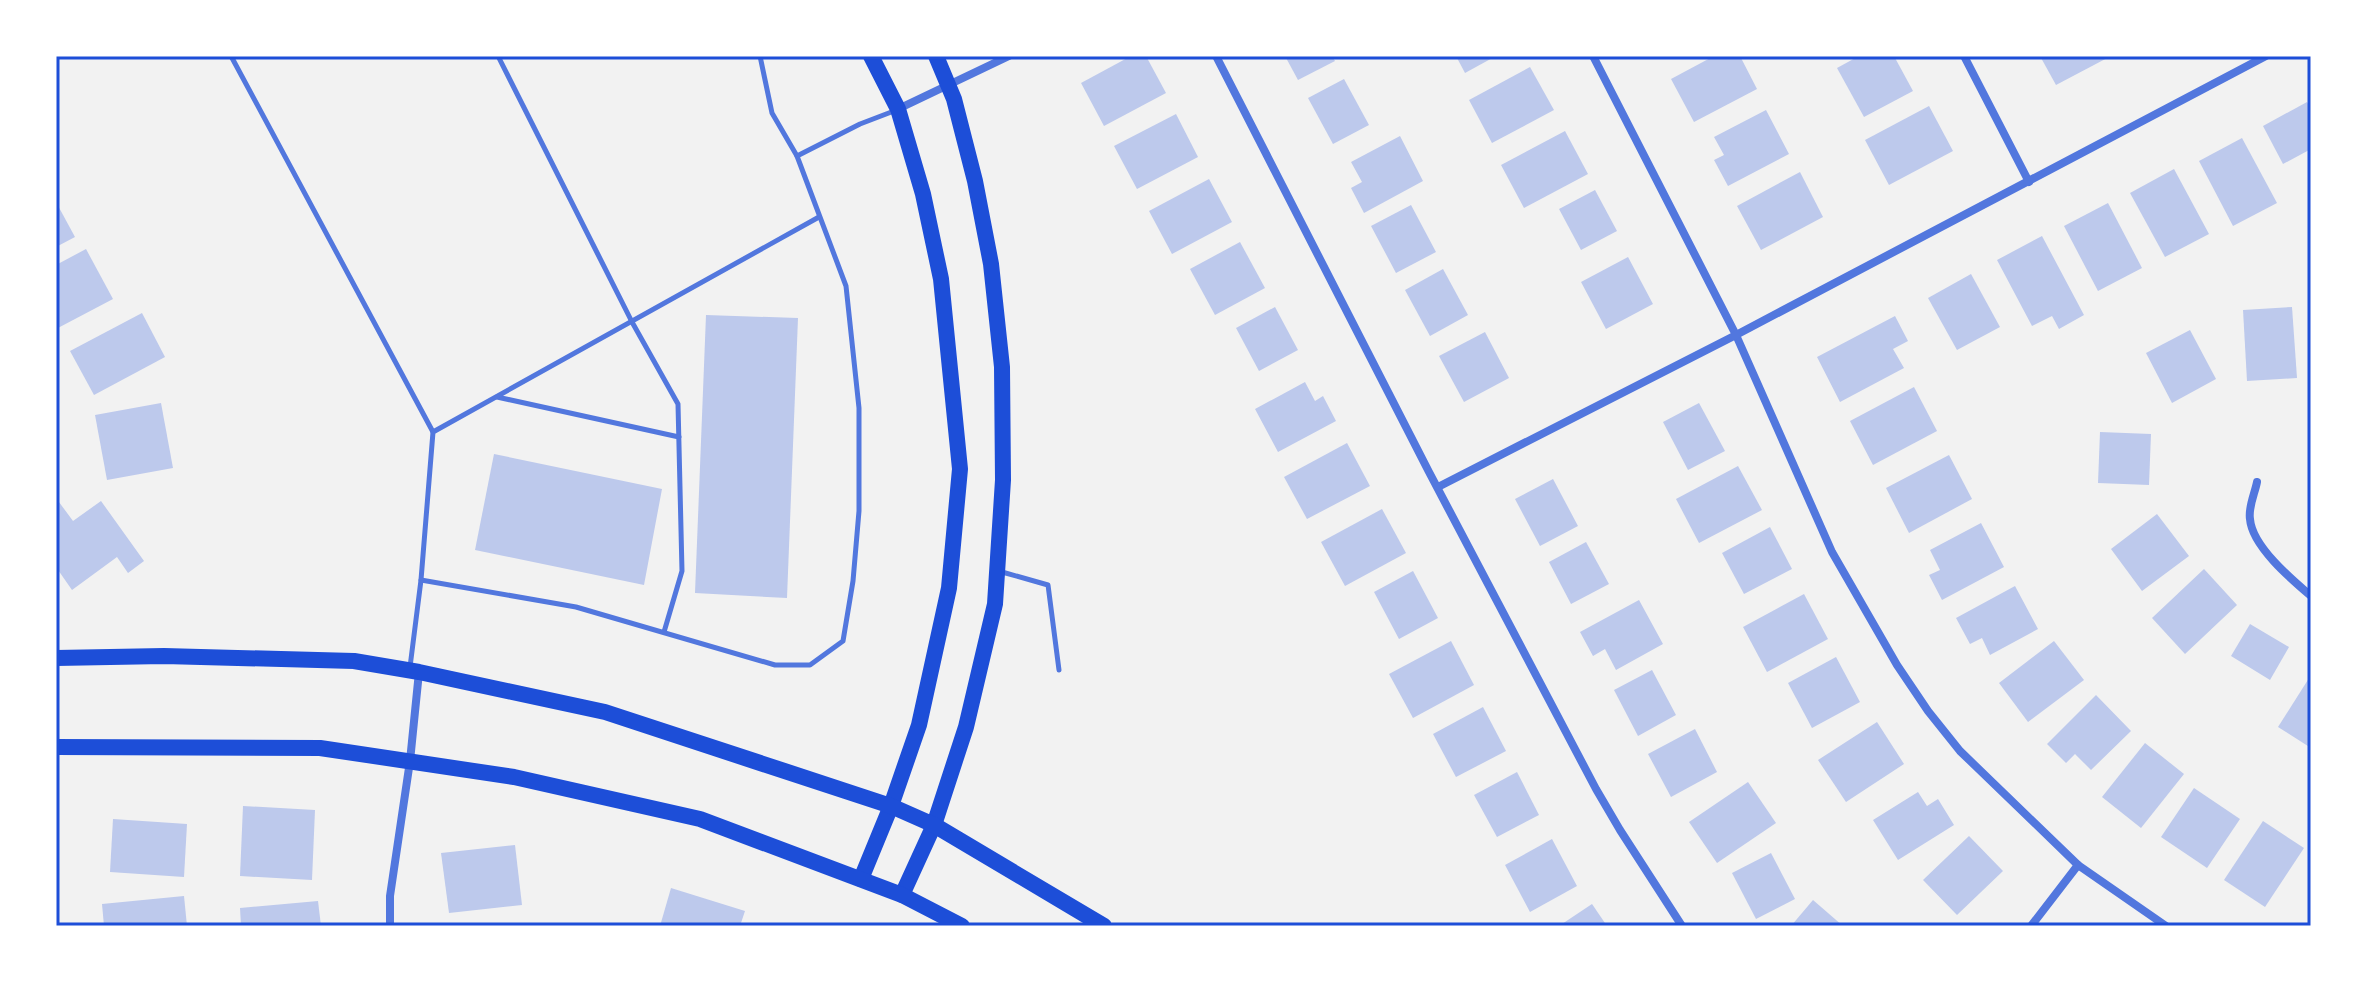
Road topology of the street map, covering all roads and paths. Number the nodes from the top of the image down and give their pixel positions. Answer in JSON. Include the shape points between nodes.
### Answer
{"nodes":[{"id":1,"x":231,"y":56,"type":"edge"},
{"id":2,"x":498,"y":56,"type":"edge"},
{"id":3,"x":760,"y":56,"type":"edge"},
{"id":4,"x":871,"y":56,"type":"edge"},
{"id":5,"x":936,"y":56,"type":"edge"},
{"id":6,"x":1009,"y":56,"type":"edge"},
{"id":7,"x":1216,"y":56,"type":"edge"},
{"id":8,"x":1593,"y":56,"type":"edge"},
{"id":9,"x":1964,"y":56,"type":"edge"},
{"id":10,"x":2266,"y":56,"type":"edge"},
{"id":11,"x":949,"y":85,"type":"junction"},
{"id":12,"x":898,"y":109,"type":"junction"},
{"id":13,"x":797,"y":156,"type":"junction"},
{"id":14,"x":2029,"y":182,"type":"junction"},
{"id":15,"x":819,"y":217,"type":"junction"},
{"id":16,"x":632,"y":322,"type":"junction"},
{"id":17,"x":1736,"y":335,"type":"junction"},
{"id":18,"x":496,"y":397,"type":"junction"},
{"id":19,"x":433,"y":432,"type":"junction"},
{"id":20,"x":679,"y":437,"type":"junction"},
{"id":21,"x":2257,"y":482,"type":"dead end"},
{"id":22,"x":1438,"y":487,"type":"junction"},
{"id":23,"x":997,"y":570,"type":"junction"},
{"id":24,"x":421,"y":580,"type":"junction"},
{"id":25,"x":2311,"y":596,"type":"edge"},
{"id":26,"x":664,"y":632,"type":"junction"},
{"id":27,"x":56,"y":658,"type":"edge"},
{"id":28,"x":1059,"y":670,"type":"dead end"},
{"id":29,"x":414,"y":671,"type":"junction"},
{"id":30,"x":56,"y":747,"type":"edge"},
{"id":31,"x":410,"y":761,"type":"junction"},
{"id":32,"x":891,"y":806,"type":"junction"},
{"id":33,"x":934,"y":825,"type":"junction"},
{"id":34,"x":2078,"y":865,"type":"junction"},
{"id":35,"x":861,"y":879,"type":"junction"},
{"id":36,"x":902,"y":895,"type":"junction"},
{"id":37,"x":390,"y":926,"type":"edge"},
{"id":38,"x":962,"y":926,"type":"edge"},
{"id":39,"x":1104,"y":926,"type":"edge"},
{"id":40,"x":1682,"y":926,"type":"edge"},
{"id":41,"x":2031,"y":926,"type":"edge"},
{"id":42,"x":2166,"y":926,"type":"edge"}],
"edges":[{"from":1,"to":19,"type":"lane"},
{"from":2,"to":16,"type":"lane"},
{"from":3,"to":13,"type":"lane","via":[[772,113]]},
{"from":4,"to":12,"type":"main road"},
{"from":5,"to":11,"type":"main road"},
{"from":6,"to":11,"type":"street"},
{"from":7,"to":22,"type":"street"},
{"from":8,"to":17,"type":"street"},
{"from":9,"to":14,"type":"street"},
{"from":10,"to":14,"type":"street"},
{"from":11,"to":12,"type":"street"},
{"from":11,"to":23,"type":"main road","via":[[991,264],[1002,367]]},
{"from":12,"to":13,"type":"lane"},
{"from":12,"to":32,"type":"main road","via":[[941,279],[960,469],[949,588],[919,725]]},
{"from":13,"to":15,"type":"lane"},
{"from":14,"to":17,"type":"street"},
{"from":15,"to":16,"type":"lane"},
{"from":15,"to":26,"type":"lane","via":[[846,286],[859,408],[859,511],[843,641],[810,665],[775,665]]},
{"from":16,"to":18,"type":"lane"},
{"from":16,"to":20,"type":"lane","via":[[678,404]]},
{"from":17,"to":22,"type":"street"},
{"from":17,"to":34,"type":"street","via":[[1832,552],[1897,665],[1960,751]]},
{"from":18,"to":19,"type":"lane"},
{"from":18,"to":20,"type":"lane"},
{"from":19,"to":24,"type":"lane"},
{"from":20,"to":26,"type":"lane","via":[[682,571]]},
{"from":21,"to":25,"type":"street","via":[[2249,516],[2253,534]]},
{"from":22,"to":40,"type":"street","via":[[1596,789]]},
{"from":23,"to":28,"type":"lane","via":[[1048,585]]},
{"from":23,"to":33,"type":"main road","via":[[995,604],[966,727]]},
{"from":24,"to":26,"type":"lane","via":[[576,607]]},
{"from":24,"to":29,"type":"lane"},
{"from":27,"to":29,"type":"main road","via":[[354,661]]},
{"from":29,"to":31,"type":"street"},
{"from":29,"to":32,"type":"main road","via":[[605,712]]},
{"from":30,"to":31,"type":"main road","via":[[320,748]]},
{"from":31,"to":35,"type":"main road","via":[[514,777],[700,819]]},
{"from":31,"to":37,"type":"street"},
{"from":32,"to":33,"type":"main road"},
{"from":32,"to":35,"type":"main road"},
{"from":33,"to":36,"type":"main road"},
{"from":33,"to":39,"type":"main road"},
{"from":34,"to":41,"type":"street"},
{"from":34,"to":42,"type":"street"},
{"from":35,"to":36,"type":"main road"},
{"from":36,"to":38,"type":"main road"}]}
